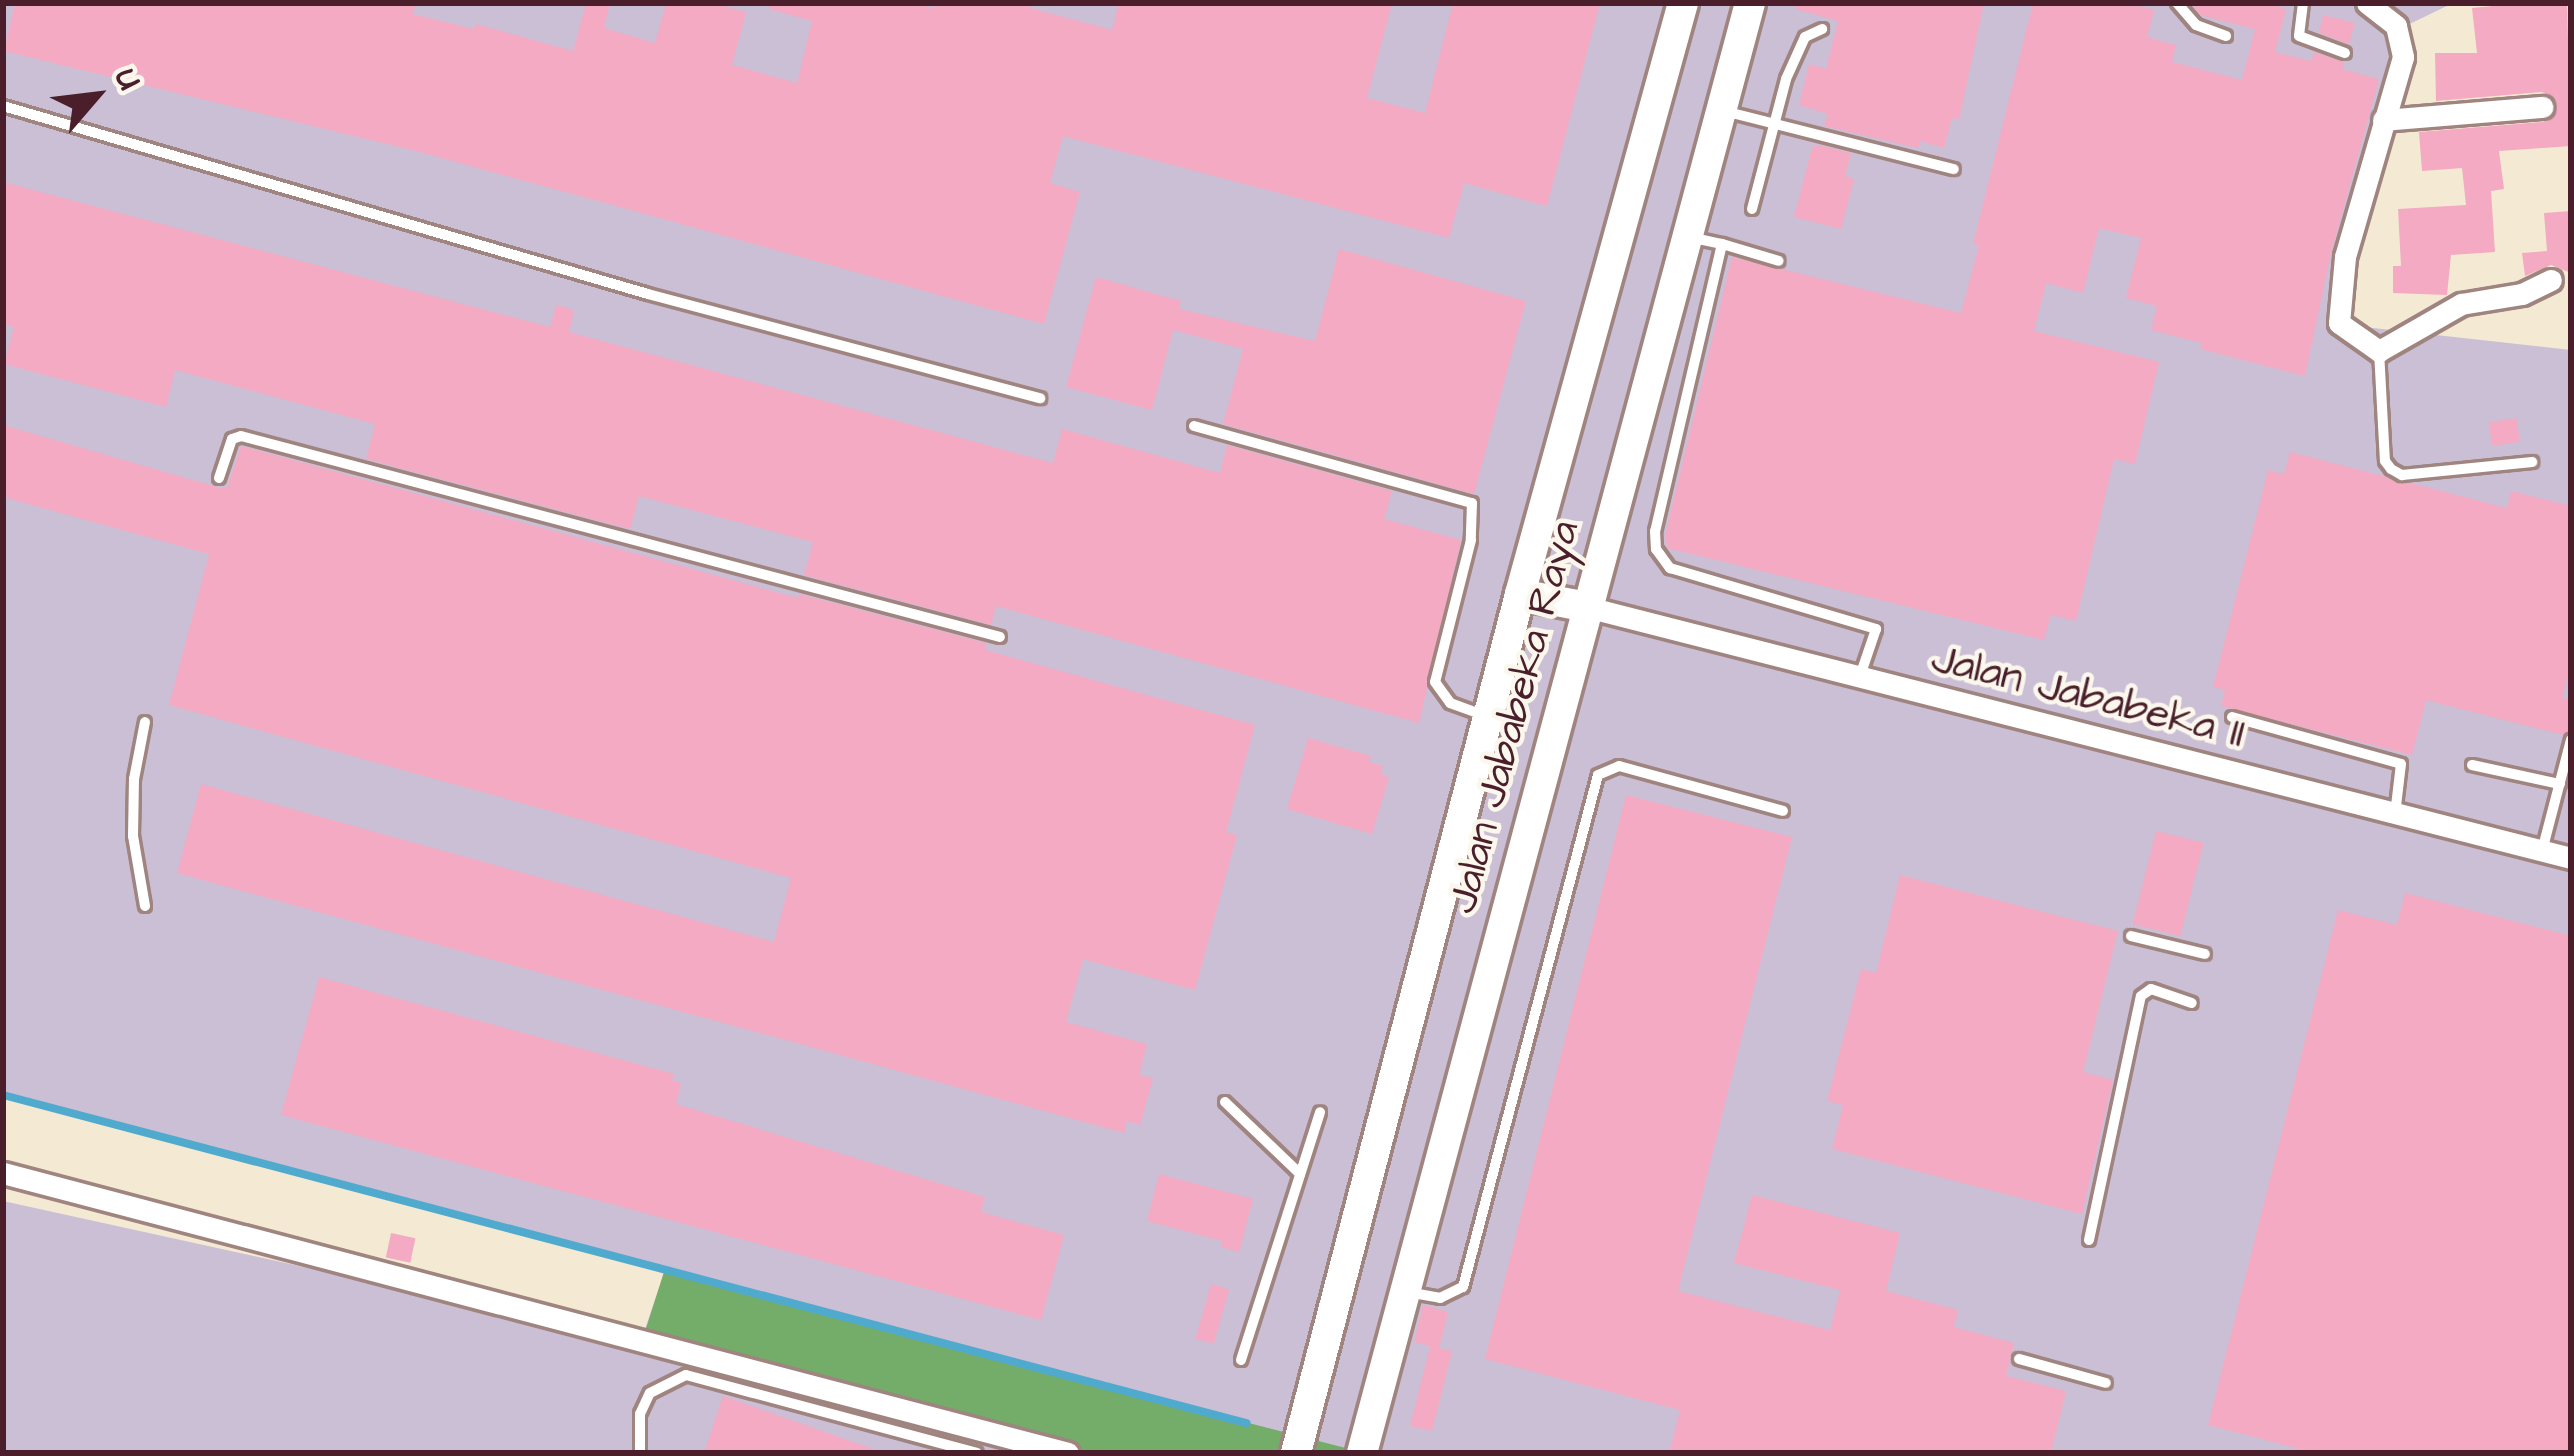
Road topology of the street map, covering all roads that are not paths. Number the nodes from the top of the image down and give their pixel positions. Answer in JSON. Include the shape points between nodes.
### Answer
{"nodes":[{"id":1,"x":1683,"y":3,"type":"edge"},
{"id":2,"x":1750,"y":3,"type":"edge"},
{"id":3,"x":2177,"y":3,"type":"edge"},
{"id":4,"x":2303,"y":3,"type":"edge"},
{"id":5,"x":2367,"y":3,"type":"edge"},
{"id":6,"x":1822,"y":29,"type":"dead end"},
{"id":7,"x":2226,"y":36,"type":"dead end"},
{"id":8,"x":2344,"y":53,"type":"dead end"},
{"id":9,"x":3,"y":106,"type":"edge"},
{"id":10,"x":2542,"y":107,"type":"dead end"},
{"id":11,"x":1721,"y":110,"type":"junction"},
{"id":12,"x":2383,"y":120,"type":"junction"},
{"id":13,"x":1772,"y":121,"type":"junction"},
{"id":14,"x":1954,"y":169,"type":"dead end"},
{"id":15,"x":1753,"y":209,"type":"dead end"},
{"id":16,"x":1687,"y":236,"type":"junction"},
{"id":17,"x":1722,"y":244,"type":"junction"},
{"id":18,"x":1779,"y":261,"type":"dead end"},
{"id":19,"x":2552,"y":280,"type":"dead end"},
{"id":20,"x":2379,"y":351,"type":"junction"},
{"id":21,"x":1040,"y":398,"type":"dead end"},
{"id":22,"x":1194,"y":427,"type":"dead end"},
{"id":23,"x":2531,"y":462,"type":"dead end"},
{"id":24,"x":219,"y":478,"type":"dead end"},
{"id":25,"x":1520,"y":594,"type":"junction"},
{"id":26,"x":1587,"y":607,"type":"junction"},
{"id":27,"x":1000,"y":637,"type":"dead end"},
{"id":28,"x":1859,"y":679,"type":"junction"},
{"id":29,"x":2232,"y":716,"type":"dead end"},
{"id":30,"x":1489,"y":717,"type":"junction"},
{"id":31,"x":145,"y":722,"type":"dead end"},
{"id":32,"x":2571,"y":740,"type":"edge"},
{"id":33,"x":2472,"y":765,"type":"dead end"},
{"id":34,"x":2560,"y":784,"type":"junction"},
{"id":35,"x":1783,"y":811,"type":"dead end"},
{"id":36,"x":2395,"y":814,"type":"junction"},
{"id":37,"x":2542,"y":851,"type":"junction"},
{"id":38,"x":2571,"y":858,"type":"edge"},
{"id":39,"x":145,"y":906,"type":"dead end"},
{"id":40,"x":2131,"y":936,"type":"dead end"},
{"id":41,"x":2205,"y":954,"type":"dead end"},
{"id":42,"x":2192,"y":1003,"type":"dead end"},
{"id":43,"x":1225,"y":1102,"type":"dead end"},
{"id":44,"x":1320,"y":1112,"type":"dead end"},
{"id":45,"x":3,"y":1173,"type":"edge"},
{"id":46,"x":1300,"y":1174,"type":"junction"},
{"id":47,"x":2089,"y":1240,"type":"dead end"},
{"id":48,"x":1405,"y":1291,"type":"junction"},
{"id":49,"x":2019,"y":1359,"type":"dead end"},
{"id":50,"x":1241,"y":1360,"type":"dead end"},
{"id":51,"x":2106,"y":1383,"type":"dead end"},
{"id":52,"x":640,"y":1453,"type":"edge"},
{"id":53,"x":977,"y":1453,"type":"edge"},
{"id":54,"x":1068,"y":1453,"type":"edge"},
{"id":55,"x":1296,"y":1453,"type":"edge"},
{"id":56,"x":1362,"y":1453,"type":"edge"}],
"edges":[{"from":1,"to":25,"type":"main road","name":"Jalan Jababeka Raya"},
{"from":2,"to":11,"type":"main road","name":"Jalan Jababeka Raya"},
{"from":3,"to":7,"type":"lane","via":[[2196,25]]},
{"from":4,"to":8,"type":"lane","via":[[2299,36]]},
{"from":5,"to":12,"type":"street","via":[[2390,19],[2404,46]]},
{"from":6,"to":13,"type":"lane","via":[[1805,37]]},
{"from":9,"to":21,"type":"lane","via":[[648,294]]},
{"from":10,"to":12,"type":"street"},
{"from":11,"to":13,"type":"lane"},
{"from":11,"to":16,"type":"main road","name":"Jalan Jababeka Raya"},
{"from":12,"to":20,"type":"street","via":[[2336,315]]},
{"from":13,"to":14,"type":"lane"},
{"from":13,"to":15,"type":"lane"},
{"from":16,"to":17,"type":"lane"},
{"from":16,"to":26,"type":"main road","name":"Jalan Jababeka Raya"},
{"from":17,"to":18,"type":"lane"},
{"from":17,"to":28,"type":"lane","via":[[1656,549],[1670,568],[1876,629]]},
{"from":19,"to":20,"type":"street","via":[[2461,304]]},
{"from":20,"to":23,"type":"lane","via":[[2391,469],[2402,475]]},
{"from":22,"to":30,"type":"lane","via":[[1472,503],[1471,540],[1435,682],[1450,703]]},
{"from":24,"to":27,"type":"lane","via":[[232,439],[241,436]]},
{"from":25,"to":26,"type":"main road"},
{"from":25,"to":30,"type":"main road","name":"Jalan Jababeka Raya"},
{"from":26,"to":28,"type":"street","name":"Jalan Jababeka II"},
{"from":26,"to":48,"type":"main road","name":"Jalan Jababeka Raya"},
{"from":28,"to":36,"type":"street","name":"Jalan Jababeka II"},
{"from":29,"to":36,"type":"lane","via":[[2401,764]]},
{"from":30,"to":55,"type":"main road","name":"Jalan Jababeka Raya"},
{"from":31,"to":39,"type":"lane","via":[[133,836]]},
{"from":32,"to":34,"type":"lane"},
{"from":33,"to":34,"type":"lane"},
{"from":34,"to":37,"type":"lane"},
{"from":35,"to":48,"type":"lane","via":[[1619,766],[1598,775],[1463,1287],[1440,1298]]},
{"from":36,"to":37,"type":"street","name":"Jalan Jababeka II"},
{"from":37,"to":38,"type":"street","name":"Jalan Jababeka II"},
{"from":40,"to":41,"type":"lane"},
{"from":42,"to":47,"type":"lane","via":[[2151,988],[2141,996]]},
{"from":43,"to":46,"type":"lane"},
{"from":44,"to":46,"type":"lane"},
{"from":45,"to":54,"type":"street"},
{"from":46,"to":50,"type":"lane"},
{"from":48,"to":56,"type":"main road","name":"Jalan Jababeka Raya"},
{"from":49,"to":51,"type":"lane"},
{"from":52,"to":53,"type":"lane","via":[[640,1414],[650,1393],[686,1375]]}]}
